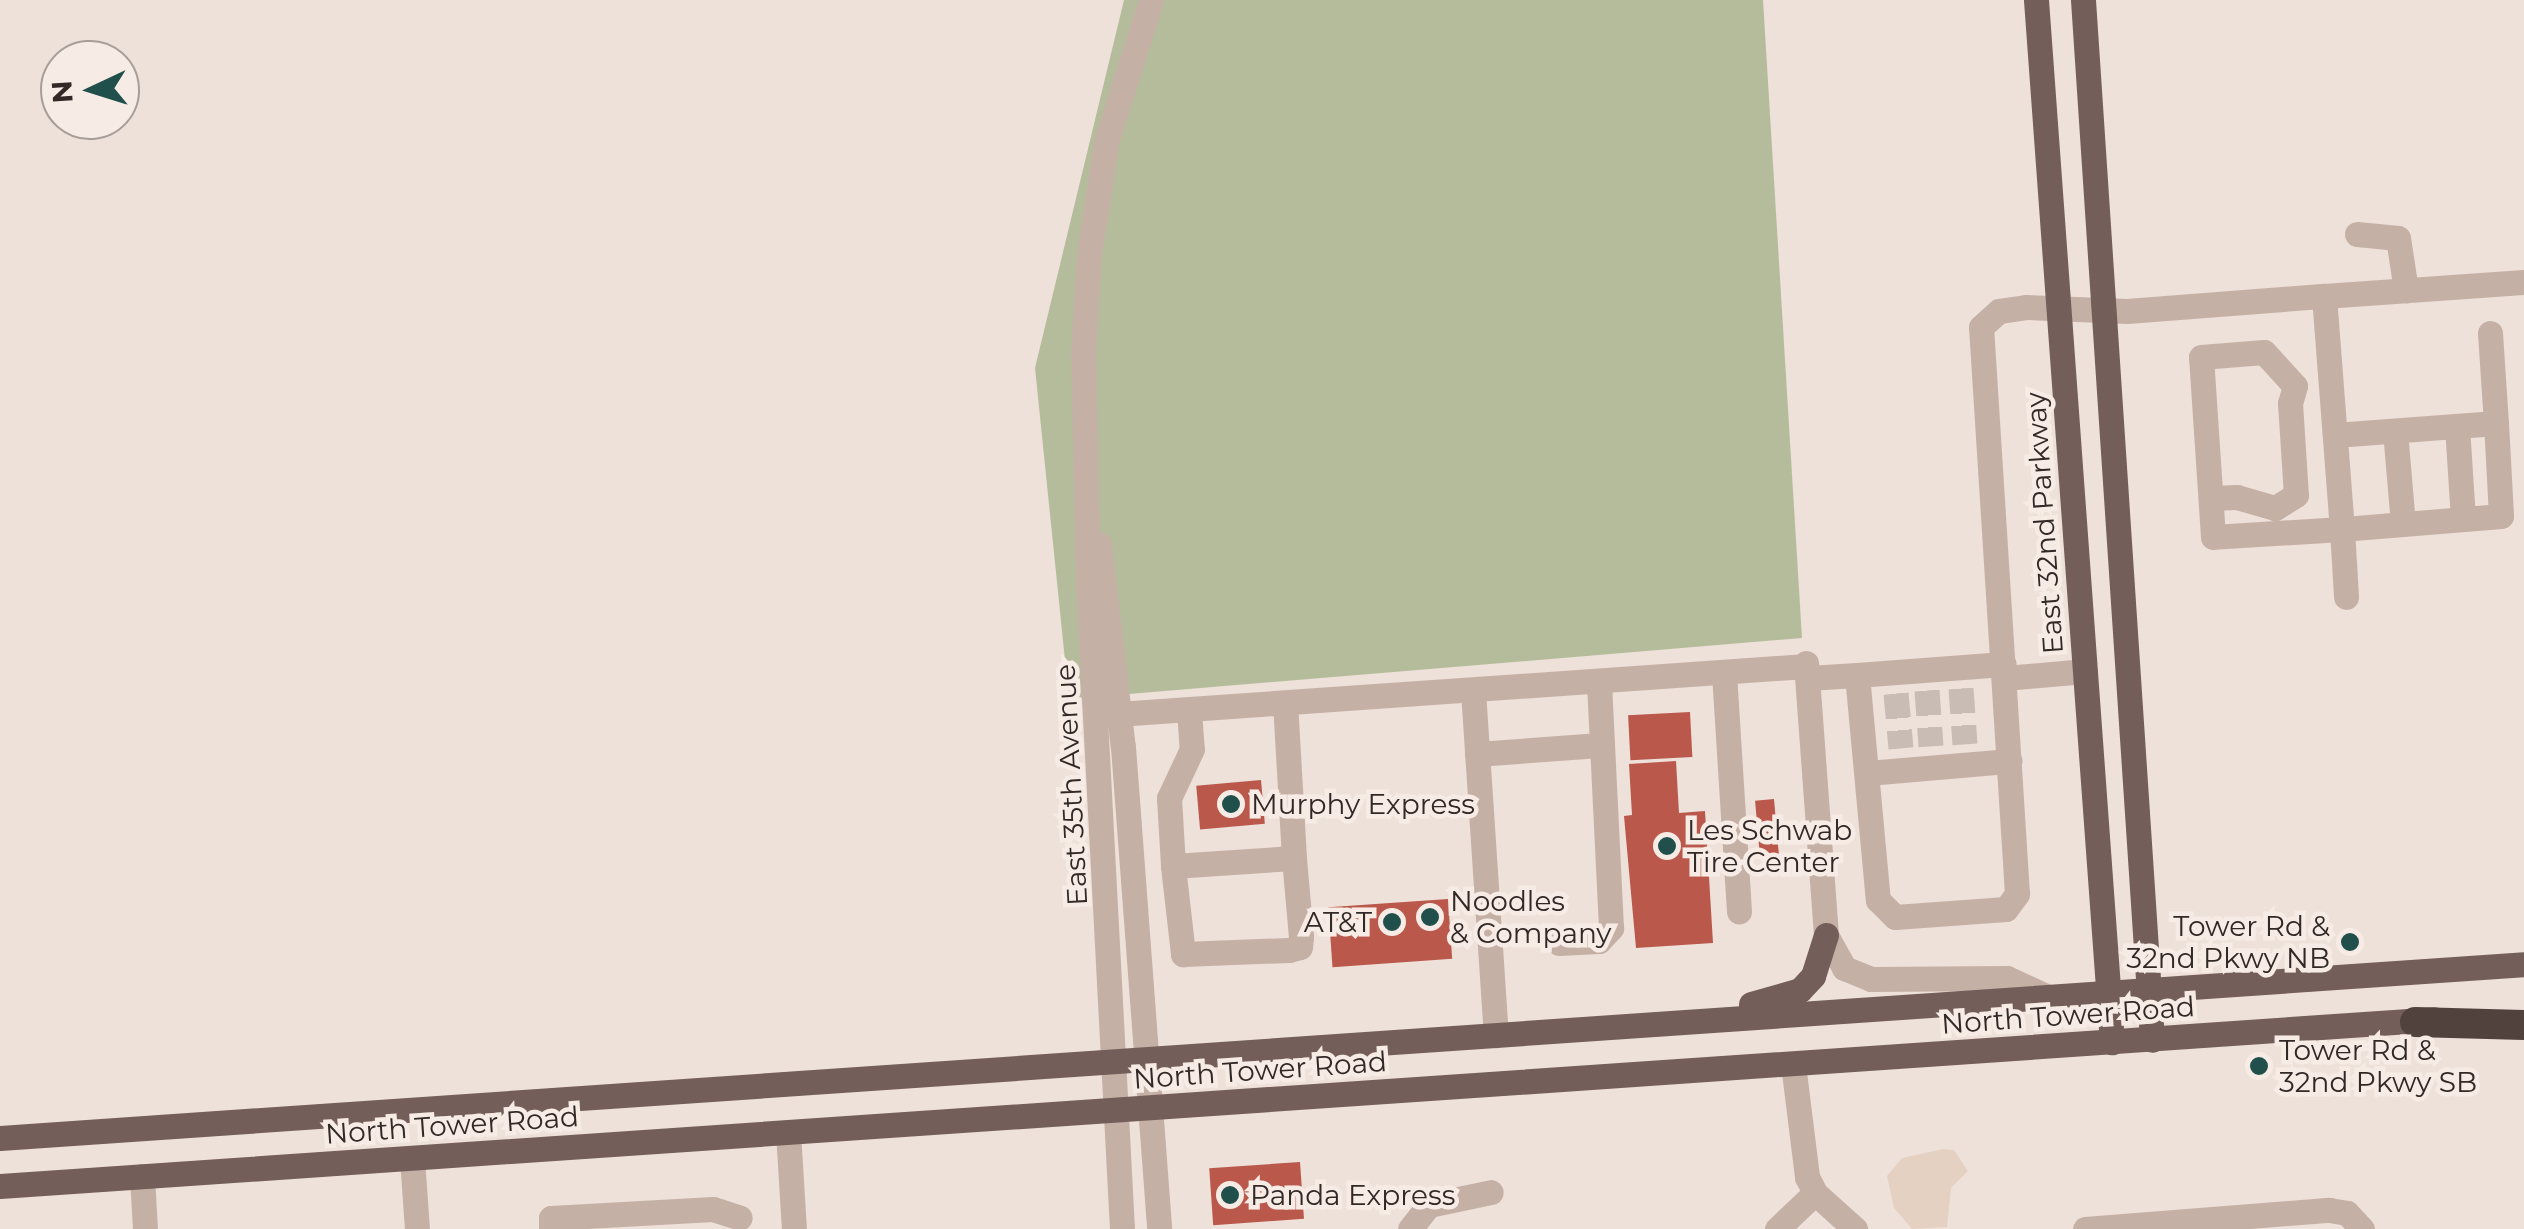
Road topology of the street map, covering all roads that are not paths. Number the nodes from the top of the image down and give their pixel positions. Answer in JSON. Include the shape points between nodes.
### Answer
{"nodes":[{"id":1,"x":1151,"y":0,"type":"edge"},
{"id":2,"x":2036,"y":0,"type":"edge"},
{"id":3,"x":2082,"y":0,"type":"edge"},
{"id":4,"x":2358,"y":234,"type":"dead end"},
{"id":5,"x":2524,"y":282,"type":"edge"},
{"id":6,"x":2406,"y":290,"type":"junction"},
{"id":7,"x":2324,"y":296,"type":"junction"},
{"id":8,"x":2057,"y":305,"type":"junction"},
{"id":9,"x":2104,"y":307,"type":"junction"},
{"id":10,"x":2490,"y":333,"type":"dead end"},
{"id":11,"x":2330,"y":384,"type":"junction"},
{"id":12,"x":2295,"y":386,"type":"junction"},
{"id":13,"x":2496,"y":423,"type":"junction"},
{"id":14,"x":2457,"y":426,"type":"junction"},
{"id":15,"x":2395,"y":431,"type":"junction"},
{"id":16,"x":2335,"y":436,"type":"junction"},
{"id":17,"x":2211,"y":498,"type":"junction"},
{"id":18,"x":2463,"y":519,"type":"junction"},
{"id":19,"x":2403,"y":524,"type":"junction"},
{"id":20,"x":2342,"y":529,"type":"junction"},
{"id":21,"x":2346,"y":597,"type":"dead end"},
{"id":22,"x":1806,"y":667,"type":"junction"},
{"id":23,"x":2004,"y":671,"type":"junction"},
{"id":24,"x":2085,"y":671,"type":"junction"},
{"id":25,"x":1724,"y":673,"type":"junction"},
{"id":26,"x":1857,"y":675,"type":"junction"},
{"id":27,"x":1599,"y":682,"type":"junction"},
{"id":28,"x":1473,"y":691,"type":"junction"},
{"id":29,"x":1285,"y":703,"type":"junction"},
{"id":30,"x":1189,"y":710,"type":"junction"},
{"id":31,"x":1108,"y":714,"type":"junction"},
{"id":32,"x":1600,"y":745,"type":"junction"},
{"id":33,"x":1477,"y":754,"type":"junction"},
{"id":34,"x":2010,"y":761,"type":"junction"},
{"id":35,"x":1868,"y":773,"type":"junction"},
{"id":36,"x":1294,"y":858,"type":"junction"},
{"id":37,"x":1173,"y":866,"type":"junction"},
{"id":38,"x":1739,"y":912,"type":"dead end"},
{"id":39,"x":1826,"y":935,"type":"junction"},
{"id":40,"x":1559,"y":944,"type":"dead end"},
{"id":41,"x":2524,"y":964,"type":"edge"},
{"id":42,"x":2148,"y":987,"type":"junction"},
{"id":43,"x":2107,"y":991,"type":"junction"},
{"id":44,"x":2046,"y":996,"type":"junction"},
{"id":45,"x":2524,"y":1010,"type":"edge"},
{"id":46,"x":1672,"y":1021,"type":"junction"},
{"id":47,"x":2414,"y":1022,"type":"junction"},
{"id":48,"x":2524,"y":1025,"type":"edge"},
{"id":49,"x":1496,"y":1035,"type":"junction"},
{"id":50,"x":2152,"y":1040,"type":"junction"},
{"id":51,"x":2112,"y":1042,"type":"junction"},
{"id":52,"x":1146,"y":1058,"type":"junction"},
{"id":53,"x":1114,"y":1060,"type":"junction"},
{"id":54,"x":1793,"y":1064,"type":"junction"},
{"id":55,"x":1150,"y":1108,"type":"junction"},
{"id":56,"x":1115,"y":1110,"type":"junction"},
{"id":57,"x":788,"y":1132,"type":"junction"},
{"id":58,"x":0,"y":1138,"type":"edge"},
{"id":59,"x":412,"y":1158,"type":"junction"},
{"id":60,"x":142,"y":1176,"type":"junction"},
{"id":61,"x":0,"y":1186,"type":"edge"},
{"id":62,"x":1492,"y":1192,"type":"dead end"},
{"id":63,"x":1815,"y":1193,"type":"junction"},
{"id":64,"x":740,"y":1218,"type":"dead end"},
{"id":65,"x":2216,"y":1219,"type":"junction"},
{"id":66,"x":2295,"y":1221,"type":"edge"},
{"id":67,"x":145,"y":1229,"type":"edge"},
{"id":68,"x":417,"y":1229,"type":"edge"},
{"id":69,"x":551,"y":1229,"type":"edge"},
{"id":70,"x":794,"y":1229,"type":"edge"},
{"id":71,"x":1122,"y":1229,"type":"edge"},
{"id":72,"x":1159,"y":1229,"type":"edge"},
{"id":73,"x":1410,"y":1229,"type":"edge"},
{"id":74,"x":1777,"y":1229,"type":"edge"},
{"id":75,"x":1855,"y":1229,"type":"edge"},
{"id":76,"x":2085,"y":1229,"type":"edge"},
{"id":77,"x":2244,"y":1229,"type":"edge"},
{"id":78,"x":2323,"y":1229,"type":"edge"},
{"id":79,"x":2362,"y":1229,"type":"edge"}],
"edges":[{"from":1,"to":31,"type":"street","name":"East 35th Avenue","via":[[1107,139],[1089,254],[1088,585]]},
{"from":2,"to":8,"type":"main road","name":"East 32nd Parkway"},
{"from":3,"to":9,"type":"main road"},
{"from":4,"to":6,"type":"street","via":[[2398,238]]},
{"from":5,"to":6,"type":"street"},
{"from":6,"to":7,"type":"street"},
{"from":7,"to":9,"type":"street","via":[[2127,311]]},
{"from":7,"to":11,"type":"street"},
{"from":8,"to":9,"type":"street"},
{"from":8,"to":23,"type":"street","via":[[1999,311],[1982,327]]},
{"from":8,"to":24,"type":"main road","name":"East 32nd Parkway"},
{"from":9,"to":42,"type":"main road"},
{"from":10,"to":13,"type":"street"},
{"from":11,"to":12,"type":"street"},
{"from":11,"to":16,"type":"street"},
{"from":12,"to":17,"type":"street","via":[[2290,403],[2296,495],[2275,508],[2237,496]]},
{"from":12,"to":17,"type":"street","via":[[2264,352],[2201,357]]},
{"from":13,"to":14,"type":"street"},
{"from":13,"to":18,"type":"street","via":[[2501,516]]},
{"from":14,"to":15,"type":"street"},
{"from":14,"to":18,"type":"street"},
{"from":15,"to":16,"type":"street"},
{"from":15,"to":19,"type":"street"},
{"from":16,"to":20,"type":"street"},
{"from":17,"to":20,"type":"street","via":[[2213,537]]},
{"from":18,"to":19,"type":"street"},
{"from":19,"to":20,"type":"street"},
{"from":20,"to":21,"type":"street"},
{"from":22,"to":25,"type":"street"},
{"from":22,"to":26,"type":"street"},
{"from":22,"to":39,"type":"street"},
{"from":23,"to":24,"type":"street"},
{"from":23,"to":26,"type":"street","via":[[1896,682]]},
{"from":23,"to":34,"type":"street"},
{"from":24,"to":43,"type":"main road","name":"East 32nd Parkway"},
{"from":25,"to":27,"type":"street"},
{"from":25,"to":38,"type":"street"},
{"from":26,"to":35,"type":"street"},
{"from":27,"to":28,"type":"street"},
{"from":27,"to":32,"type":"street"},
{"from":28,"to":29,"type":"street"},
{"from":28,"to":33,"type":"street"},
{"from":29,"to":30,"type":"street"},
{"from":29,"to":36,"type":"street"},
{"from":30,"to":31,"type":"street"},
{"from":30,"to":37,"type":"street","via":[[1192,749],[1169,798]]},
{"from":31,"to":52,"type":"street","name":"East 35th Avenue"},
{"from":31,"to":53,"type":"street","name":"East 35th Avenue"},
{"from":32,"to":33,"type":"street"},
{"from":32,"to":40,"type":"street","via":[[1611,928],[1599,941]]},
{"from":33,"to":49,"type":"street"},
{"from":34,"to":35,"type":"street","via":[[1966,755],[1902,759]]},
{"from":34,"to":35,"type":"street","via":[[2017,894],[2006,909],[1895,917],[1878,900]]},
{"from":36,"to":37,"type":"street"},
{"from":36,"to":37,"type":"street","via":[[1301,937],[1300,947],[1289,950],[1183,954]]},
{"from":39,"to":44,"type":"street","via":[[1855,976],[2007,978]]},
{"from":39,"to":46,"type":"main road","via":[[1813,976],[1800,990]]},
{"from":41,"to":42,"type":"main road","name":"North Tower Road"},
{"from":42,"to":43,"type":"main road","name":"North Tower Road"},
{"from":42,"to":50,"type":"main road"},
{"from":43,"to":44,"type":"main road","name":"North Tower Road"},
{"from":43,"to":51,"type":"main road","name":"East 32nd Parkway"},
{"from":44,"to":46,"type":"main road","name":"North Tower Road"},
{"from":45,"to":47,"type":"main road","name":"North Tower Road"},
{"from":46,"to":49,"type":"main road","name":"North Tower Road"},
{"from":47,"to":48,"type":"highway"},
{"from":47,"to":50,"type":"main road","name":"North Tower Road"},
{"from":49,"to":52,"type":"main road","name":"North Tower Road"},
{"from":50,"to":51,"type":"main road","name":"North Tower Road"},
{"from":51,"to":54,"type":"main road","name":"North Tower Road"},
{"from":52,"to":53,"type":"main road","name":"North Tower Road"},
{"from":52,"to":55,"type":"street","name":"East 35th Avenue"},
{"from":53,"to":56,"type":"street","name":"East 35th Avenue"},
{"from":53,"to":58,"type":"main road","name":"North Tower Road"},
{"from":54,"to":55,"type":"main road","name":"North Tower Road"},
{"from":54,"to":63,"type":"street","via":[[1799,1155]]},
{"from":55,"to":56,"type":"main road","name":"North Tower Road"},
{"from":55,"to":72,"type":"street","name":"East 35th Avenue"},
{"from":56,"to":57,"type":"main road","name":"North Tower Road"},
{"from":56,"to":71,"type":"street","name":"East 35th Avenue"},
{"from":57,"to":59,"type":"main road","name":"North Tower Road"},
{"from":57,"to":70,"type":"street"},
{"from":59,"to":60,"type":"main road","name":"North Tower Road"},
{"from":59,"to":68,"type":"street"},
{"from":60,"to":61,"type":"main road","name":"North Tower Road"},
{"from":60,"to":67,"type":"street"},
{"from":62,"to":73,"type":"street","via":[[1419,1211]]},
{"from":63,"to":74,"type":"street"},
{"from":63,"to":75,"type":"street"},
{"from":64,"to":69,"type":"street","via":[[713,1209],[550,1218]]},
{"from":65,"to":66,"type":"street"},
{"from":65,"to":76,"type":"street"},
{"from":65,"to":77,"type":"street"},
{"from":66,"to":78,"type":"street"},
{"from":66,"to":79,"type":"street","via":[[2347,1213]]}]}
